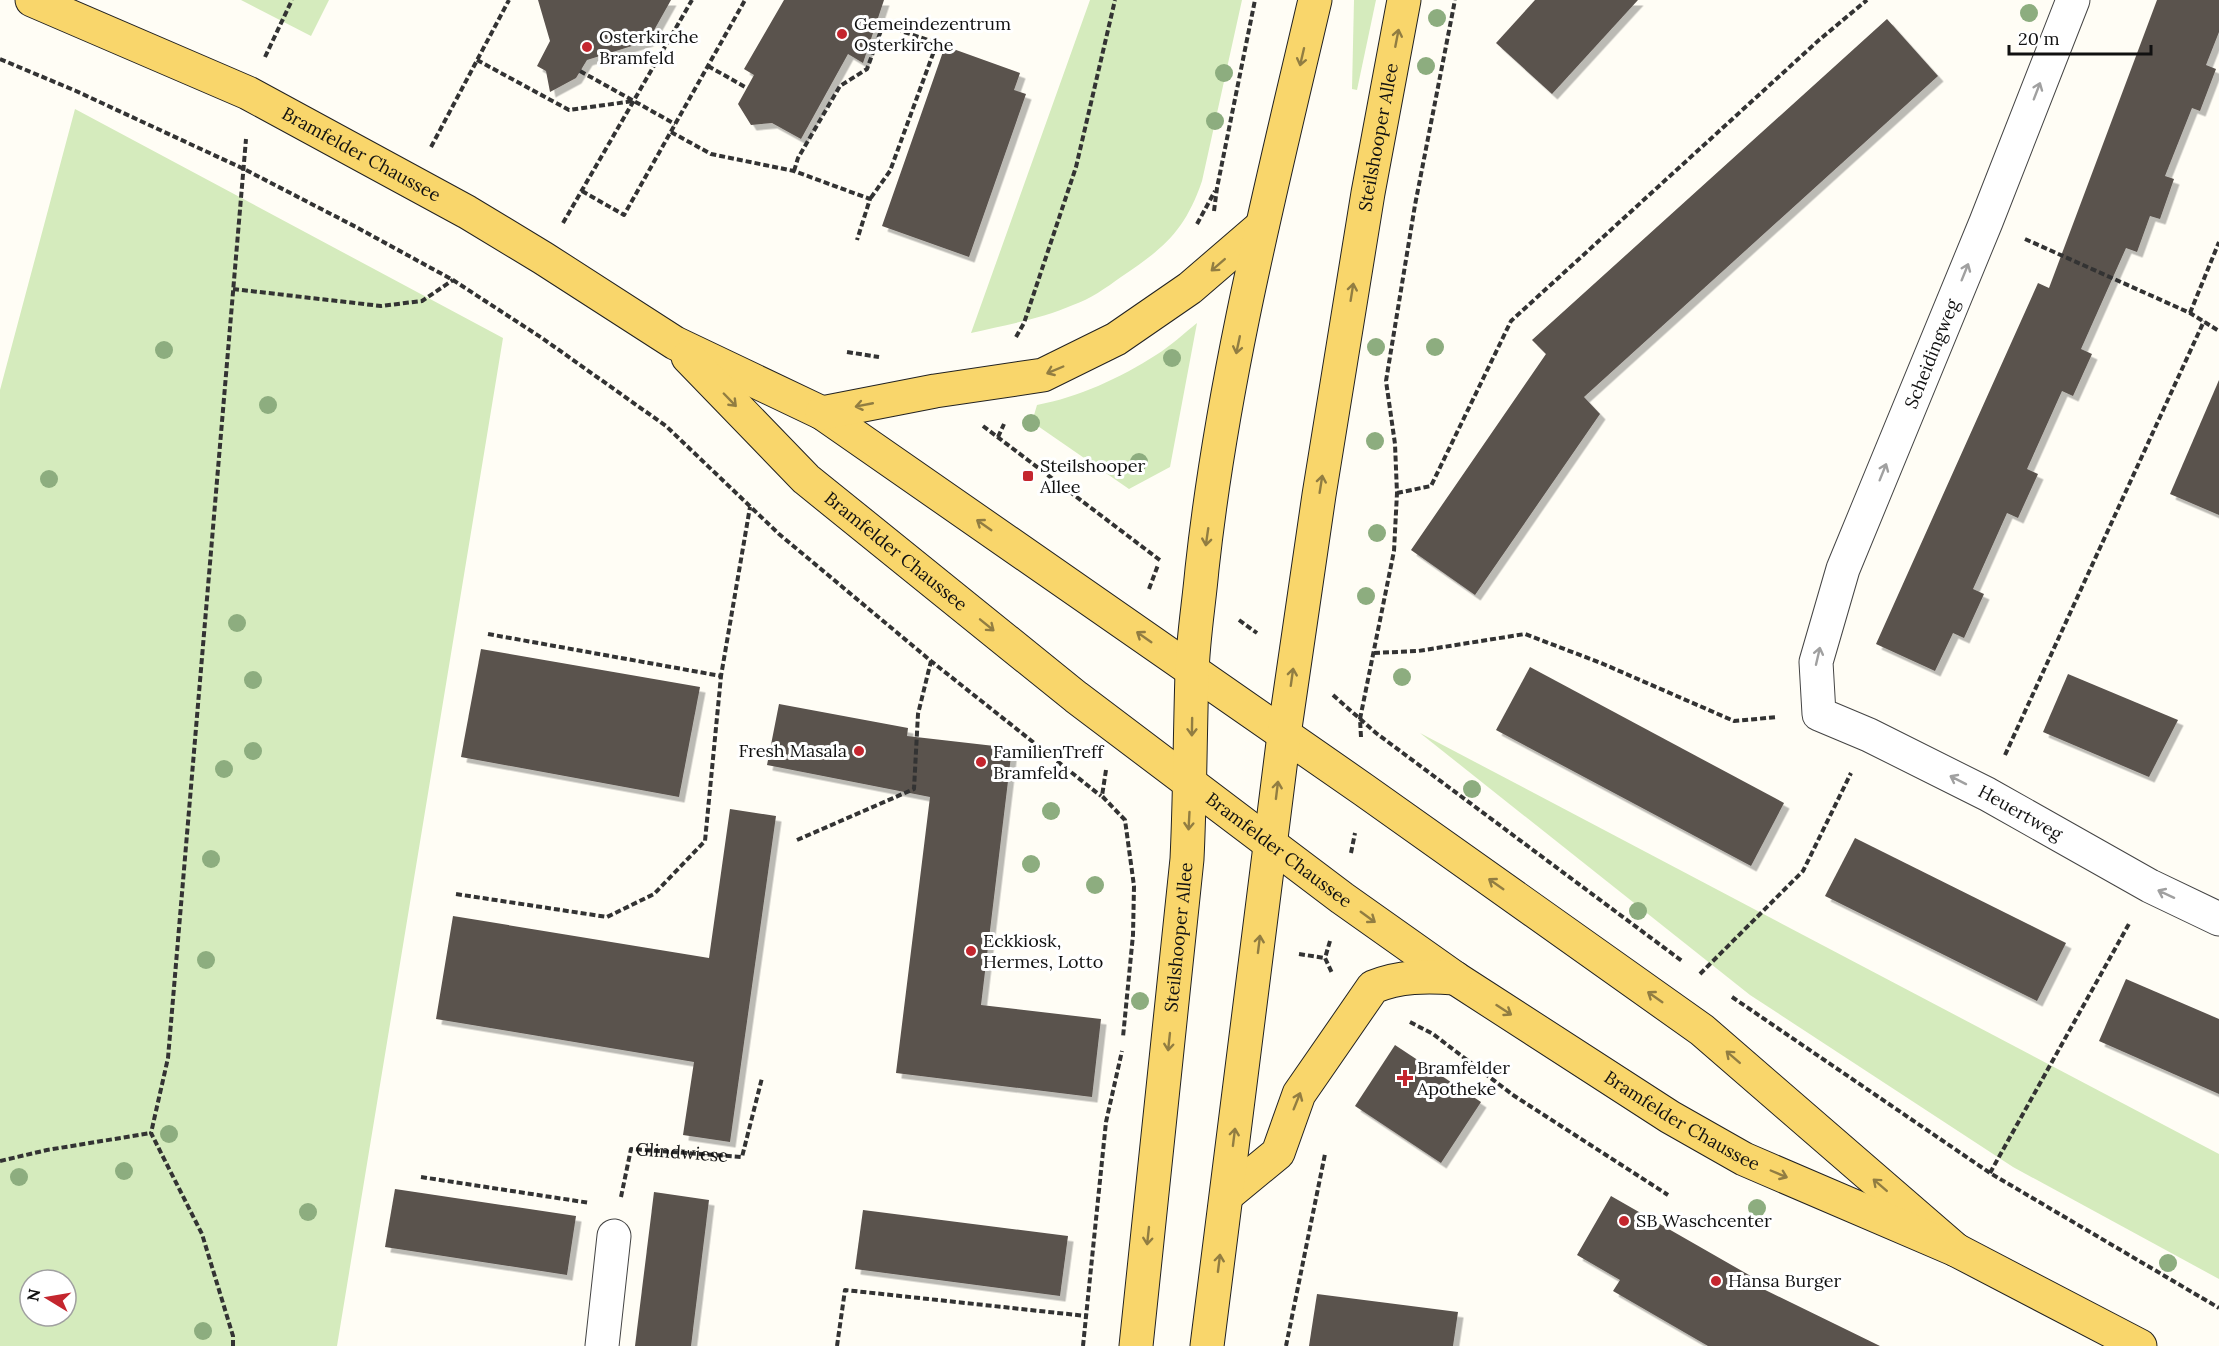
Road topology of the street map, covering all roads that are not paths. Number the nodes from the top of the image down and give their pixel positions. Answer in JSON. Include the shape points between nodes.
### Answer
{"nodes":[{"id":1,"x":32,"y":0,"type":"edge"},
{"id":2,"x":1315,"y":0,"type":"edge"},
{"id":3,"x":1404,"y":0,"type":"edge"},
{"id":4,"x":2073,"y":0,"type":"edge"},
{"id":5,"x":1262,"y":226,"type":"junction"},
{"id":6,"x":675,"y":343,"type":"junction"},
{"id":7,"x":822,"y":412,"type":"junction"},
{"id":8,"x":1192,"y":670,"type":"junction"},
{"id":9,"x":1819,"y":714,"type":"joint"},
{"id":10,"x":1284,"y":735,"type":"junction"},
{"id":11,"x":1191,"y":783,"type":"junction"},
{"id":12,"x":1270,"y":844,"type":"junction"},
{"id":13,"x":2219,"y":919,"type":"edge"},
{"id":14,"x":1455,"y":978,"type":"junction"},
{"id":15,"x":1227,"y":1196,"type":"junction"},
{"id":16,"x":617,"y":1222,"type":"road end"},
{"id":17,"x":1956,"y":1250,"type":"junction"},
{"id":18,"x":602,"y":1346,"type":"edge"},
{"id":19,"x":1136,"y":1346,"type":"edge"},
{"id":20,"x":1207,"y":1346,"type":"edge"},
{"id":21,"x":2140,"y":1346,"type":"edge"}],
"edges":[{"from":1,"to":6,"type":"main road","name":"Bramfelder Chaussee","via":[[248,93],[543,258]]},
{"from":2,"to":5,"type":"main road","name":"Steilshooper Allee","one_way":true},
{"from":10,"to":3,"type":"main road","name":"Steilshooper Allee","one_way":true,"via":[[1366,204]]},
{"from":9,"to":4,"type":"street","name":"Scheidingweg","one_way":true,"via":[[1816,662],[1843,569]]},
{"from":5,"to":7,"type":"main road","one_way":true,"via":[[1190,288],[1116,339],[1043,375]]},
{"from":5,"to":8,"type":"main road","name":"Steilshooper Allee","one_way":true,"via":[[1229,386],[1202,568]]},
{"from":6,"to":7,"type":"main road","name":"Bramfelder Chaussee"},
{"from":6,"to":11,"type":"main road","name":"Bramfelder Chaussee","one_way":true,"via":[[806,479],[1076,697]]},
{"from":8,"to":7,"type":"main road","name":"Bramfelder Chaussee","one_way":true},
{"from":8,"to":10,"type":"main road","name":"Bramfelder Chaussee"},
{"from":8,"to":11,"type":"main road","name":"Steilshooper Allee","one_way":true},
{"from":13,"to":9,"type":"street","name":"Heuertweg","one_way":true,"via":[[2150,886],[1987,794]]},
{"from":12,"to":10,"type":"main road","name":"Steilshooper Allee","one_way":true},
{"from":17,"to":10,"type":"main road","name":"Bramfelder Chaussee","one_way":true,"via":[[1702,1030]]},
{"from":11,"to":12,"type":"main road","name":"Bramfelder Chaussee"},
{"from":11,"to":19,"type":"main road","name":"Steilshooper Allee","one_way":true,"via":[[1182,918]]},
{"from":12,"to":14,"type":"main road","name":"Bramfelder Chaussee","one_way":true},
{"from":15,"to":12,"type":"main road","name":"Steilshooper Allee","one_way":true},
{"from":15,"to":14,"type":"main road","one_way":true,"via":[[1278,1153],[1299,1094],[1373,987],[1414,976]]},
{"from":14,"to":17,"type":"main road","name":"Bramfelder Chaussee","one_way":true,"via":[[1670,1117],[1743,1159]]},
{"from":20,"to":15,"type":"main road","name":"Steilshooper Allee","one_way":true},
{"from":16,"to":18,"type":"street"},
{"from":17,"to":21,"type":"main road","name":"Bramfelder Chaussee"}]}
